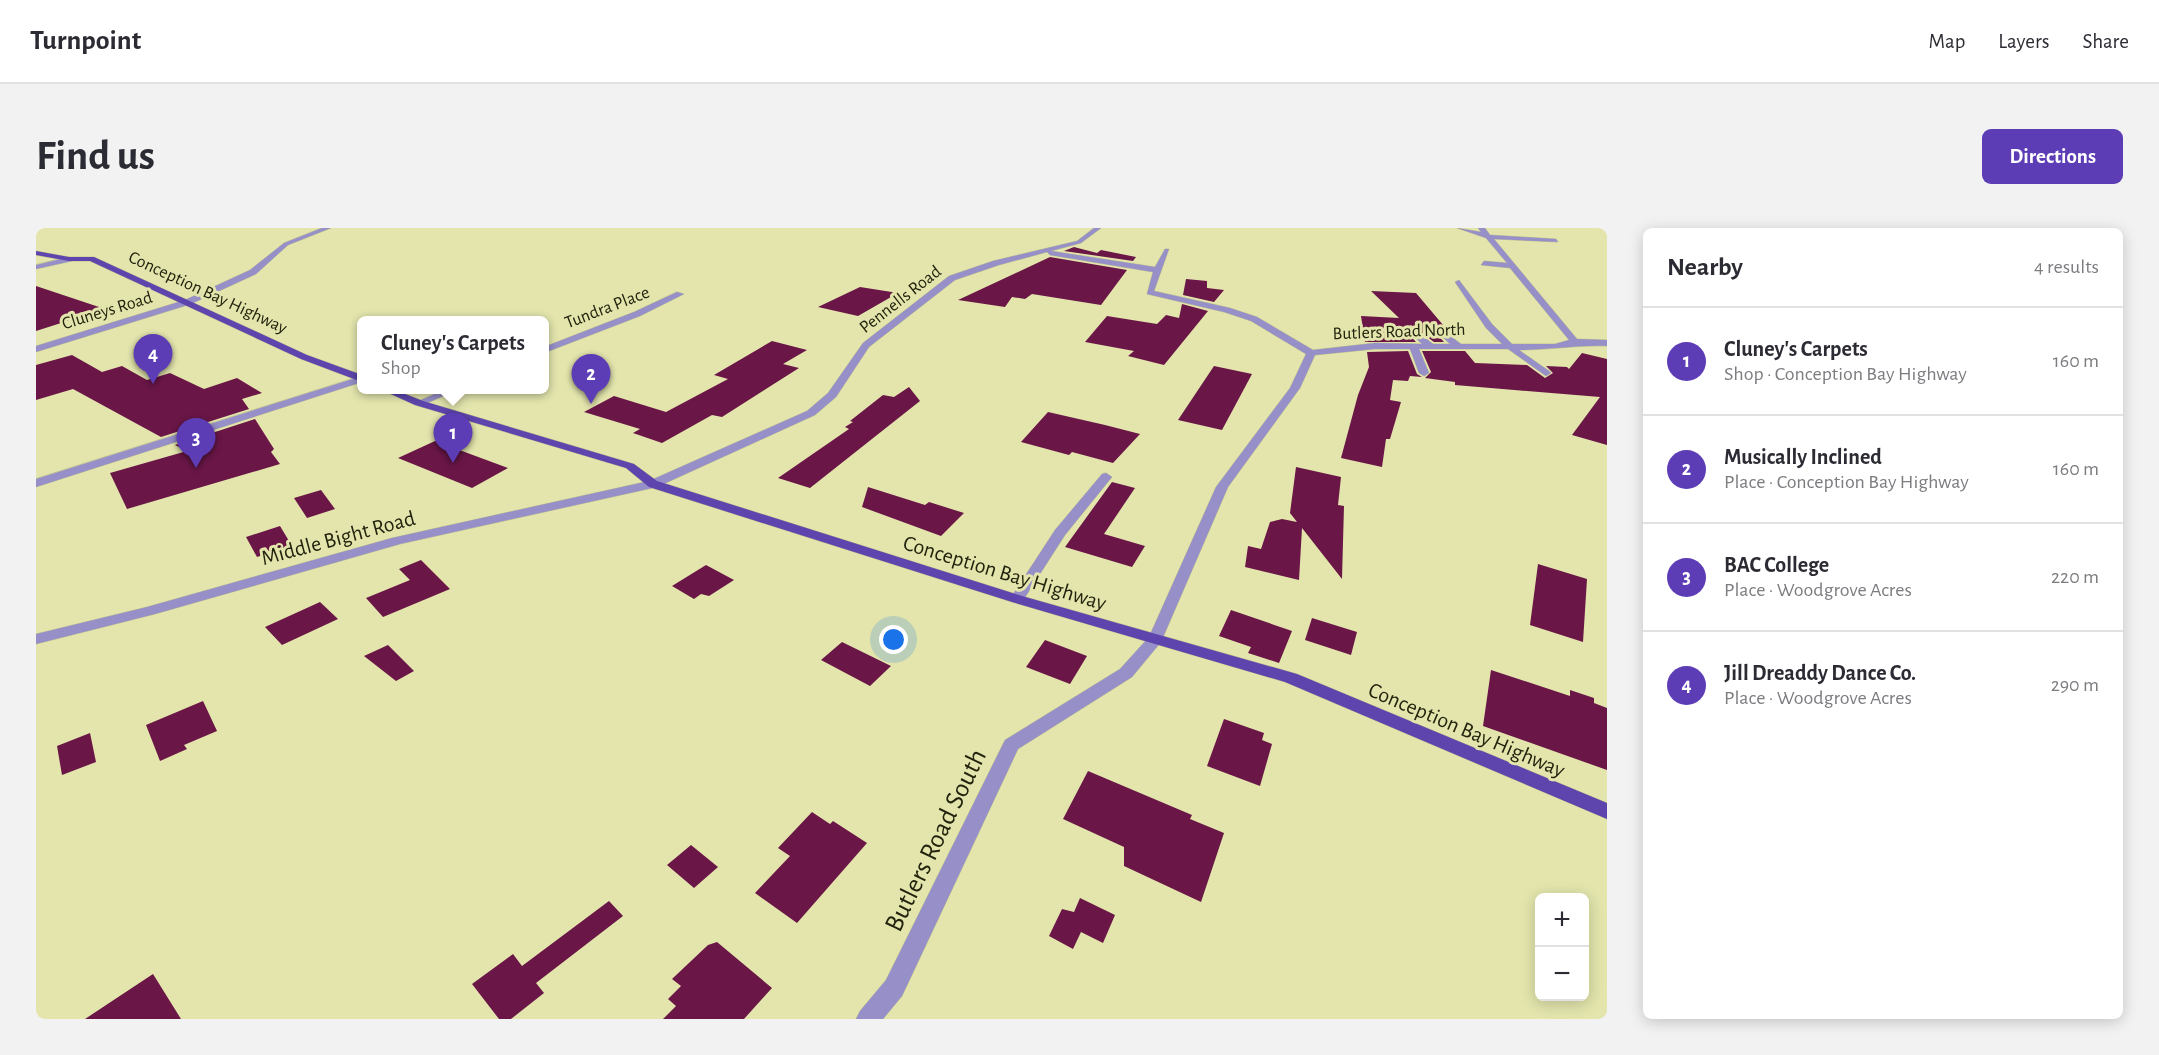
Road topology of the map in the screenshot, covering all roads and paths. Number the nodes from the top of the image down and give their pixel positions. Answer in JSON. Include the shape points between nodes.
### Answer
{"nodes":[{"id":1,"x":328,"y":228,"type":"edge"},
{"id":2,"x":1098,"y":228,"type":"edge"},
{"id":3,"x":1460,"y":228,"type":"edge"},
{"id":4,"x":1481,"y":228,"type":"edge"},
{"id":5,"x":1529,"y":228,"type":"edge"},
{"id":6,"x":1490,"y":237,"type":"junction"},
{"id":7,"x":1545,"y":240,"type":"junction"},
{"id":8,"x":1556,"y":241,"type":"dead end"},
{"id":9,"x":1167,"y":250,"type":"dead end"},
{"id":10,"x":1045,"y":252,"type":"junction"},
{"id":11,"x":36,"y":253,"type":"edge"},
{"id":12,"x":69,"y":259,"type":"junction"},
{"id":13,"x":1484,"y":263,"type":"dead end"},
{"id":14,"x":1513,"y":266,"type":"junction"},
{"id":15,"x":36,"y":267,"type":"edge"},
{"id":16,"x":1157,"y":270,"type":"junction"},
{"id":17,"x":1459,"y":282,"type":"dead end"},
{"id":18,"x":680,"y":294,"type":"dead end"},
{"id":19,"x":188,"y":302,"type":"junction"},
{"id":20,"x":1411,"y":330,"type":"dead end"},
{"id":21,"x":1440,"y":331,"type":"dead end"},
{"id":22,"x":1573,"y":342,"type":"junction"},
{"id":23,"x":1607,"y":343,"type":"edge"},
{"id":24,"x":1413,"y":346,"type":"junction"},
{"id":25,"x":1430,"y":346,"type":"junction"},
{"id":26,"x":1459,"y":346,"type":"junction"},
{"id":27,"x":1510,"y":347,"type":"junction"},
{"id":28,"x":549,"y":348,"type":"edge"},
{"id":29,"x":36,"y":349,"type":"edge"},
{"id":30,"x":1311,"y":353,"type":"junction"},
{"id":31,"x":1424,"y":373,"type":"dead end"},
{"id":32,"x":1546,"y":373,"type":"dead end"},
{"id":33,"x":357,"y":377,"type":"edge"},
{"id":34,"x":357,"y":380,"type":"edge"},
{"id":35,"x":397,"y":394,"type":"edge"},
{"id":36,"x":442,"y":394,"type":"edge"},
{"id":37,"x":419,"y":403,"type":"junction"},
{"id":38,"x":1106,"y":477,"type":"dead end"},
{"id":39,"x":36,"y":483,"type":"edge"},
{"id":40,"x":652,"y":484,"type":"junction"},
{"id":41,"x":1017,"y":599,"type":"junction"},
{"id":42,"x":36,"y":639,"type":"edge"},
{"id":43,"x":1156,"y":639,"type":"junction"},
{"id":44,"x":1607,"y":811,"type":"edge"},
{"id":45,"x":868,"y":1019,"type":"edge"}],
"edges":[{"from":1,"to":19,"type":"street","name":"Cluneys Road","via":[[286,244],[254,272]]},
{"from":2,"to":10,"type":"street","name":"Pennells Road","via":[[1079,242]]},
{"from":3,"to":6,"type":"street"},
{"from":4,"to":6,"type":"street"},
{"from":5,"to":7,"type":"street"},
{"from":6,"to":7,"type":"street"},
{"from":6,"to":14,"type":"street"},
{"from":7,"to":8,"type":"street"},
{"from":9,"to":16,"type":"street"},
{"from":10,"to":16,"type":"street"},
{"from":10,"to":40,"type":"street","name":"Pennells Road","via":[[952,278],[866,345],[832,395],[811,413]]},
{"from":11,"to":12,"type":"main road","name":"Conception Bay Highway"},
{"from":12,"to":15,"type":"street"},
{"from":12,"to":19,"type":"main road","name":"Conception Bay Highway","via":[[91,259]]},
{"from":13,"to":14,"type":"street"},
{"from":14,"to":22,"type":"street"},
{"from":16,"to":30,"type":"street","via":[[1150,292],[1254,319]]},
{"from":17,"to":27,"type":"street","via":[[1489,326]]},
{"from":18,"to":28,"type":"street","name":"Tundra Place"},
{"from":19,"to":29,"type":"street","name":"Cluneys Road"},
{"from":19,"to":33,"type":"main road","name":"Conception Bay Highway"},
{"from":20,"to":25,"type":"street"},
{"from":21,"to":26,"type":"street"},
{"from":22,"to":23,"type":"street","name":"Butlers Road North"},
{"from":22,"to":27,"type":"street","name":"Butlers Road North","via":[[1555,347]]},
{"from":24,"to":25,"type":"street","name":"Butlers Road North"},
{"from":24,"to":30,"type":"street","name":"Butlers Road North"},
{"from":24,"to":31,"type":"street"},
{"from":25,"to":26,"type":"street","name":"Butlers Road North"},
{"from":26,"to":27,"type":"street","name":"Butlers Road North"},
{"from":27,"to":32,"type":"street"},
{"from":30,"to":43,"type":"street","name":"Butlers Road North","via":[[1295,388],[1222,487]]},
{"from":34,"to":39,"type":"street"},
{"from":35,"to":37,"type":"main road","name":"Conception Bay Highway"},
{"from":36,"to":37,"type":"street"},
{"from":37,"to":40,"type":"main road","name":"Conception Bay Highway","via":[[630,466]]},
{"from":38,"to":41,"type":"street","via":[[1060,533]]},
{"from":40,"to":41,"type":"main road","name":"Conception Bay Highway"},
{"from":40,"to":42,"type":"street","name":"Middle Bight Road","via":[[398,541]]},
{"from":41,"to":43,"type":"main road","name":"Conception Bay Highway"},
{"from":43,"to":44,"type":"main road","name":"Conception Bay Highway","via":[[1291,678]]},
{"from":43,"to":45,"type":"street","name":"Butlers Road South","via":[[1125,673],[1011,745],[894,988]]}]}
